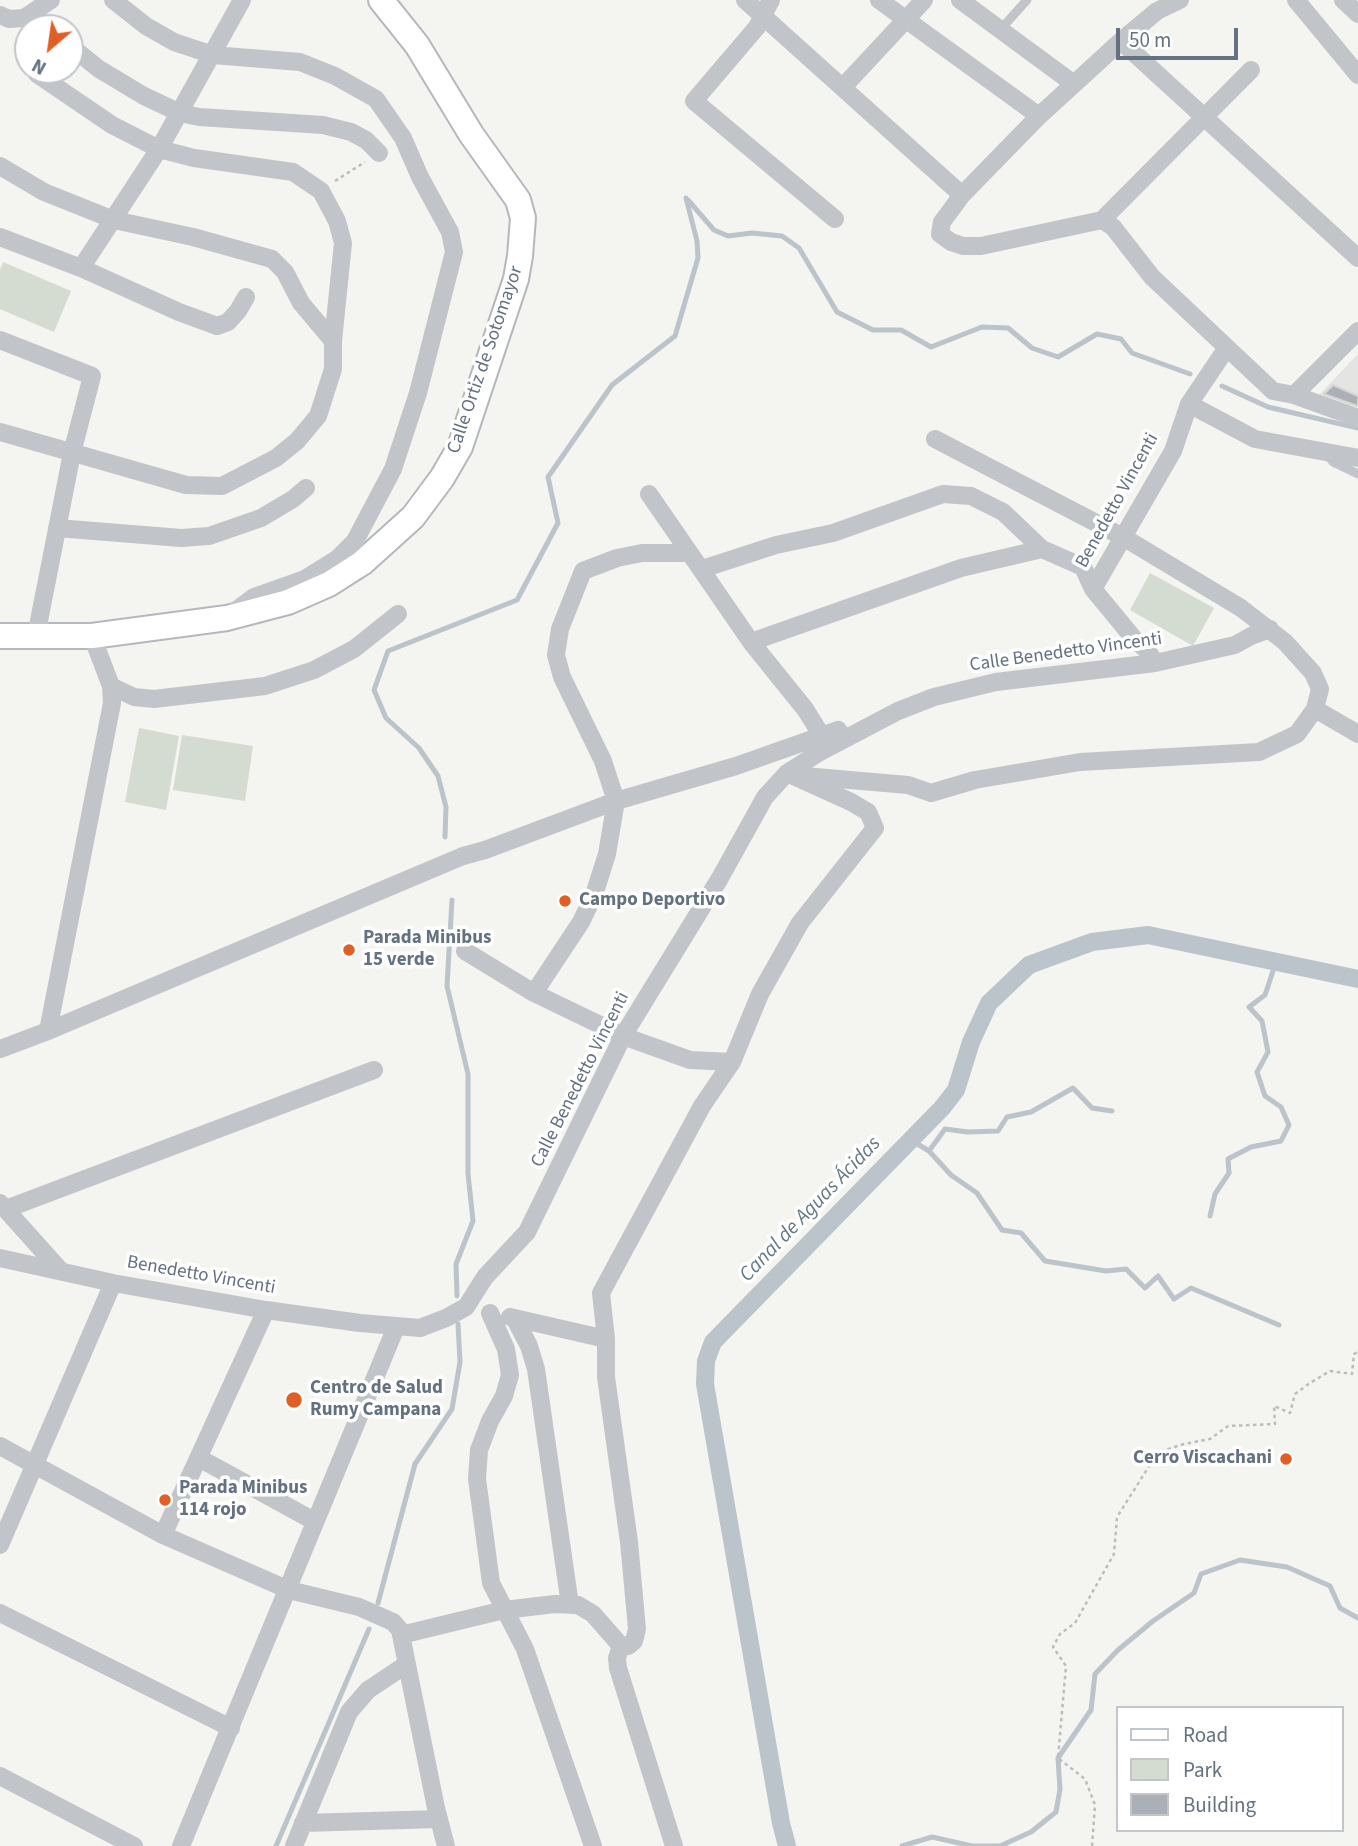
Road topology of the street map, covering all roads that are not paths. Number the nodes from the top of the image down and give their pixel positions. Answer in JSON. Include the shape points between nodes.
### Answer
{"nodes":[{"id":1,"x":51,"y":0,"type":"edge"},
{"id":2,"x":113,"y":0,"type":"edge"},
{"id":3,"x":242,"y":0,"type":"edge"},
{"id":4,"x":381,"y":0,"type":"edge"},
{"id":5,"x":745,"y":0,"type":"edge"},
{"id":6,"x":879,"y":0,"type":"edge"},
{"id":7,"x":924,"y":0,"type":"edge"},
{"id":8,"x":960,"y":0,"type":"edge"},
{"id":9,"x":1027,"y":0,"type":"edge"},
{"id":10,"x":1180,"y":0,"type":"edge"},
{"id":11,"x":1296,"y":0,"type":"edge"},
{"id":12,"x":1343,"y":0,"type":"edge"},
{"id":13,"x":767,"y":7,"type":"edge"},
{"id":14,"x":1358,"y":14,"type":"edge"},
{"id":15,"x":0,"y":16,"type":"edge"},
{"id":16,"x":906,"y":19,"type":"junction"},
{"id":17,"x":1000,"y":30,"type":"junction"},
{"id":18,"x":1121,"y":41,"type":"junction"},
{"id":19,"x":212,"y":55,"type":"junction"},
{"id":20,"x":84,"y":57,"type":"edge"},
{"id":21,"x":1251,"y":70,"type":"dead end"},
{"id":22,"x":1358,"y":75,"type":"edge"},
{"id":23,"x":52,"y":84,"type":"edge"},
{"id":24,"x":1074,"y":84,"type":"junction"},
{"id":25,"x":843,"y":87,"type":"junction"},
{"id":26,"x":180,"y":113,"type":"junction"},
{"id":27,"x":1039,"y":116,"type":"junction"},
{"id":28,"x":1205,"y":118,"type":"junction"},
{"id":29,"x":159,"y":149,"type":"junction"},
{"id":30,"x":379,"y":153,"type":"road end"},
{"id":31,"x":0,"y":166,"type":"edge"},
{"id":32,"x":962,"y":195,"type":"junction"},
{"id":33,"x":835,"y":219,"type":"dead end"},
{"id":34,"x":114,"y":220,"type":"junction"},
{"id":35,"x":1102,"y":220,"type":"junction"},
{"id":36,"x":0,"y":237,"type":"edge"},
{"id":37,"x":1358,"y":258,"type":"edge"},
{"id":38,"x":81,"y":268,"type":"junction"},
{"id":39,"x":246,"y":297,"type":"dead end"},
{"id":40,"x":1358,"y":331,"type":"edge"},
{"id":41,"x":0,"y":340,"type":"edge"},
{"id":42,"x":332,"y":341,"type":"junction"},
{"id":43,"x":1226,"y":349,"type":"junction"},
{"id":44,"x":1294,"y":395,"type":"junction"},
{"id":45,"x":1189,"y":404,"type":"junction"},
{"id":46,"x":1358,"y":418,"type":"edge"},
{"id":47,"x":0,"y":432,"type":"edge"},
{"id":48,"x":935,"y":439,"type":"dead end"},
{"id":49,"x":1323,"y":450,"type":"junction"},
{"id":50,"x":72,"y":453,"type":"junction"},
{"id":51,"x":1358,"y":458,"type":"edge"},
{"id":52,"x":1358,"y":474,"type":"edge"},
{"id":53,"x":306,"y":488,"type":"dead end"},
{"id":54,"x":649,"y":494,"type":"dead end"},
{"id":55,"x":57,"y":527,"type":"junction"},
{"id":56,"x":1123,"y":537,"type":"junction"},
{"id":57,"x":1042,"y":549,"type":"junction"},
{"id":58,"x":689,"y":553,"type":"junction"},
{"id":59,"x":702,"y":569,"type":"junction"},
{"id":60,"x":1093,"y":589,"type":"junction"},
{"id":61,"x":398,"y":614,"type":"dead end"},
{"id":62,"x":227,"y":618,"type":"junction"},
{"id":63,"x":1270,"y":629,"type":"junction"},
{"id":64,"x":0,"y":636,"type":"edge"},
{"id":65,"x":36,"y":636,"type":"junction"},
{"id":66,"x":92,"y":636,"type":"junction"},
{"id":67,"x":751,"y":642,"type":"junction"},
{"id":68,"x":1155,"y":663,"type":"junction"},
{"id":69,"x":111,"y":686,"type":"junction"},
{"id":70,"x":1315,"y":709,"type":"junction"},
{"id":71,"x":1358,"y":734,"type":"edge"},
{"id":72,"x":822,"y":736,"type":"junction"},
{"id":73,"x":845,"y":739,"type":"junction"},
{"id":74,"x":786,"y":773,"type":"junction"},
{"id":75,"x":615,"y":801,"type":"junction"},
{"id":76,"x":465,"y":951,"type":"dead end"},
{"id":77,"x":534,"y":993,"type":"junction"},
{"id":78,"x":48,"y":1031,"type":"junction"},
{"id":79,"x":623,"y":1037,"type":"junction"},
{"id":80,"x":0,"y":1049,"type":"edge"},
{"id":81,"x":732,"y":1062,"type":"junction"},
{"id":82,"x":374,"y":1070,"type":"dead end"},
{"id":83,"x":3,"y":1206,"type":"edge"},
{"id":84,"x":0,"y":1258,"type":"edge"},
{"id":85,"x":60,"y":1270,"type":"junction"},
{"id":86,"x":113,"y":1283,"type":"junction"},
{"id":87,"x":466,"y":1307,"type":"junction"},
{"id":88,"x":266,"y":1310,"type":"junction"},
{"id":89,"x":490,"y":1313,"type":"junction"},
{"id":90,"x":515,"y":1318,"type":"junction"},
{"id":91,"x":396,"y":1327,"type":"junction"},
{"id":92,"x":606,"y":1339,"type":"junction"},
{"id":93,"x":0,"y":1446,"type":"edge"},
{"id":94,"x":199,"y":1458,"type":"junction"},
{"id":95,"x":34,"y":1465,"type":"junction"},
{"id":96,"x":314,"y":1521,"type":"junction"},
{"id":97,"x":163,"y":1535,"type":"junction"},
{"id":98,"x":0,"y":1545,"type":"edge"},
{"id":99,"x":289,"y":1590,"type":"junction"},
{"id":100,"x":570,"y":1605,"type":"junction"},
{"id":101,"x":504,"y":1610,"type":"junction"},
{"id":102,"x":0,"y":1613,"type":"edge"},
{"id":103,"x":401,"y":1635,"type":"junction"},
{"id":104,"x":621,"y":1646,"type":"junction"},
{"id":105,"x":407,"y":1664,"type":"junction"},
{"id":106,"x":231,"y":1728,"type":"junction"},
{"id":107,"x":0,"y":1776,"type":"edge"},
{"id":108,"x":439,"y":1819,"type":"junction"},
{"id":109,"x":303,"y":1823,"type":"junction"},
{"id":110,"x":134,"y":1846,"type":"edge"},
{"id":111,"x":181,"y":1846,"type":"edge"},
{"id":112,"x":294,"y":1846,"type":"edge"},
{"id":113,"x":446,"y":1846,"type":"edge"},
{"id":114,"x":593,"y":1846,"type":"edge"},
{"id":115,"x":674,"y":1846,"type":"edge"}],
"edges":[{"from":1,"to":15,"type":"street","via":[[24,18]]},
{"from":2,"to":19,"type":"street","via":[[174,42]]},
{"from":3,"to":19,"type":"street"},
{"from":4,"to":62,"type":"street","name":"Calle Ortiz de Sotomayor","via":[[417,45],[518,200],[523,218],[516,279],[460,447],[413,517],[362,563],[329,584],[288,602]]},
{"from":5,"to":13,"type":"street"},
{"from":6,"to":16,"type":"street"},
{"from":7,"to":16,"type":"street"},
{"from":8,"to":17,"type":"street"},
{"from":9,"to":17,"type":"lane"},
{"from":10,"to":18,"type":"street","via":[[1157,11]]},
{"from":11,"to":22,"type":"street"},
{"from":12,"to":14,"type":"street"},
{"from":13,"to":25,"type":"street"},
{"from":13,"to":33,"type":"street","via":[[757,27],[694,101]]},
{"from":16,"to":25,"type":"street"},
{"from":16,"to":27,"type":"street"},
{"from":17,"to":24,"type":"street"},
{"from":18,"to":24,"type":"street"},
{"from":18,"to":28,"type":"street"},
{"from":19,"to":26,"type":"street"},
{"from":19,"to":62,"type":"street","via":[[300,62],[376,99],[403,138],[450,233],[454,252],[418,393],[393,469],[355,541],[316,573],[254,597]]},
{"from":20,"to":26,"type":"street","via":[[144,96]]},
{"from":21,"to":28,"type":"street"},
{"from":23,"to":29,"type":"street","via":[[112,125]]},
{"from":24,"to":27,"type":"street"},
{"from":25,"to":32,"type":"street"},
{"from":26,"to":29,"type":"street"},
{"from":26,"to":30,"type":"street","via":[[323,125],[351,132]]},
{"from":27,"to":32,"type":"street"},
{"from":28,"to":35,"type":"street"},
{"from":28,"to":37,"type":"street"},
{"from":29,"to":34,"type":"street"},
{"from":29,"to":42,"type":"street","via":[[293,172],[321,191],[343,243]]},
{"from":31,"to":34,"type":"street","via":[[44,192]]},
{"from":32,"to":35,"type":"street","via":[[942,222],[940,234],[963,246]]},
{"from":34,"to":38,"type":"street"},
{"from":34,"to":42,"type":"street","via":[[272,259]]},
{"from":35,"to":43,"type":"street"},
{"from":36,"to":38,"type":"street"},
{"from":38,"to":39,"type":"street","via":[[217,326],[228,322]]},
{"from":40,"to":44,"type":"street"},
{"from":41,"to":50,"type":"street","via":[[92,376]]},
{"from":42,"to":50,"type":"street","via":[[333,369],[318,416],[298,441],[276,458],[222,486],[186,485]]},
{"from":43,"to":44,"type":"street","via":[[1273,391]]},
{"from":43,"to":45,"type":"street","name":"Benedetto Vincenti"},
{"from":44,"to":46,"type":"street"},
{"from":45,"to":49,"type":"street","via":[[1255,439]]},
{"from":45,"to":56,"type":"street","name":"Benedetto Vincenti","via":[[1172,451]]},
{"from":47,"to":50,"type":"street"},
{"from":48,"to":56,"type":"street"},
{"from":49,"to":51,"type":"street"},
{"from":49,"to":52,"type":"lane","via":[[1333,462]]},
{"from":50,"to":55,"type":"street"},
{"from":53,"to":55,"type":"street","via":[[261,519],[209,536],[181,538]]},
{"from":54,"to":58,"type":"street"},
{"from":55,"to":65,"type":"street"},
{"from":56,"to":60,"type":"street","name":"Benedetto Vincenti"},
{"from":56,"to":63,"type":"street"},
{"from":57,"to":59,"type":"street","via":[[1003,512],[971,496],[943,495],[833,533],[776,545]]},
{"from":57,"to":60,"type":"street","via":[[1083,567]]},
{"from":57,"to":67,"type":"street","via":[[961,568]]},
{"from":58,"to":59,"type":"street"},
{"from":58,"to":75,"type":"street","via":[[642,553],[583,571],[560,629],[556,655],[562,677],[603,761]]},
{"from":59,"to":67,"type":"street"},
{"from":60,"to":68,"type":"street","name":"Benedetto Vincenti"},
{"from":61,"to":69,"type":"street","via":[[354,649],[314,670],[265,686],[154,699],[134,697]]},
{"from":62,"to":66,"type":"street","name":"Calle Ortiz de Sotomayor"},
{"from":63,"to":68,"type":"street","name":"Calle Benedetto Vincenti","via":[[1235,645]]},
{"from":63,"to":70,"type":"street","via":[[1313,674],[1320,689]]},
{"from":64,"to":65,"type":"street","name":"Calle Ortiz de Sotomayor"},
{"from":65,"to":66,"type":"street","name":"Calle Ortiz de Sotomayor"},
{"from":66,"to":69,"type":"street"},
{"from":67,"to":72,"type":"street"},
{"from":68,"to":73,"type":"street","name":"Calle Benedetto Vincenti","via":[[996,682],[934,697]]},
{"from":69,"to":78,"type":"street","via":[[112,703]]},
{"from":70,"to":71,"type":"street"},
{"from":70,"to":74,"type":"street","via":[[1297,734],[1259,752],[1080,762],[975,780],[931,793],[908,785]]},
{"from":72,"to":73,"type":"street","via":[[838,730]]},
{"from":72,"to":75,"type":"street"},
{"from":73,"to":74,"type":"street","name":"Calle Benedetto Vincenti"},
{"from":74,"to":79,"type":"street","name":"Calle Benedetto Vincenti","via":[[765,797]]},
{"from":74,"to":81,"type":"street","via":[[868,812],[875,828],[800,923],[760,994]]},
{"from":75,"to":77,"type":"street","via":[[607,854],[594,895]]},
{"from":75,"to":78,"type":"street","via":[[463,856]]},
{"from":76,"to":77,"type":"street"},
{"from":77,"to":79,"type":"street"},
{"from":78,"to":80,"type":"street"},
{"from":79,"to":81,"type":"street","via":[[690,1060]]},
{"from":79,"to":87,"type":"street","name":"Calle Benedetto Vincenti","via":[[527,1232],[485,1277]]},
{"from":81,"to":92,"type":"street","via":[[702,1106],[601,1293]]},
{"from":82,"to":83,"type":"street"},
{"from":83,"to":85,"type":"street"},
{"from":84,"to":85,"type":"street","name":"Benedetto Vincenti"},
{"from":85,"to":86,"type":"street","name":"Benedetto Vincenti"},
{"from":86,"to":88,"type":"street","name":"Benedetto Vincenti"},
{"from":86,"to":95,"type":"street"},
{"from":87,"to":89,"type":"street"},
{"from":87,"to":91,"type":"street","via":[[420,1328]]},
{"from":88,"to":91,"type":"street","name":"Benedetto Vincenti"},
{"from":88,"to":94,"type":"street"},
{"from":89,"to":90,"type":"street"},
{"from":89,"to":101,"type":"street","via":[[506,1349],[510,1375],[479,1450],[477,1479],[491,1583]]},
{"from":90,"to":92,"type":"street"},
{"from":90,"to":100,"type":"street","via":[[536,1369]]},
{"from":91,"to":96,"type":"street"},
{"from":92,"to":104,"type":"street","via":[[606,1377],[637,1629],[634,1641]]},
{"from":93,"to":95,"type":"street"},
{"from":94,"to":96,"type":"street"},
{"from":94,"to":97,"type":"street"},
{"from":95,"to":97,"type":"street"},
{"from":95,"to":98,"type":"street"},
{"from":96,"to":99,"type":"street"},
{"from":97,"to":99,"type":"street"},
{"from":99,"to":103,"type":"street","via":[[359,1607],[393,1622]]},
{"from":99,"to":106,"type":"street"},
{"from":100,"to":101,"type":"street"},
{"from":100,"to":104,"type":"street","via":[[593,1614]]},
{"from":101,"to":103,"type":"street"},
{"from":101,"to":114,"type":"street","via":[[525,1649]]},
{"from":102,"to":106,"type":"street"},
{"from":103,"to":105,"type":"street"},
{"from":104,"to":115,"type":"street","via":[[618,1668]]},
{"from":105,"to":108,"type":"street"},
{"from":105,"to":109,"type":"street","via":[[368,1690],[349,1712]]},
{"from":106,"to":111,"type":"street"},
{"from":107,"to":110,"type":"street"},
{"from":108,"to":109,"type":"street"},
{"from":108,"to":113,"type":"street"},
{"from":109,"to":112,"type":"street"}]}
